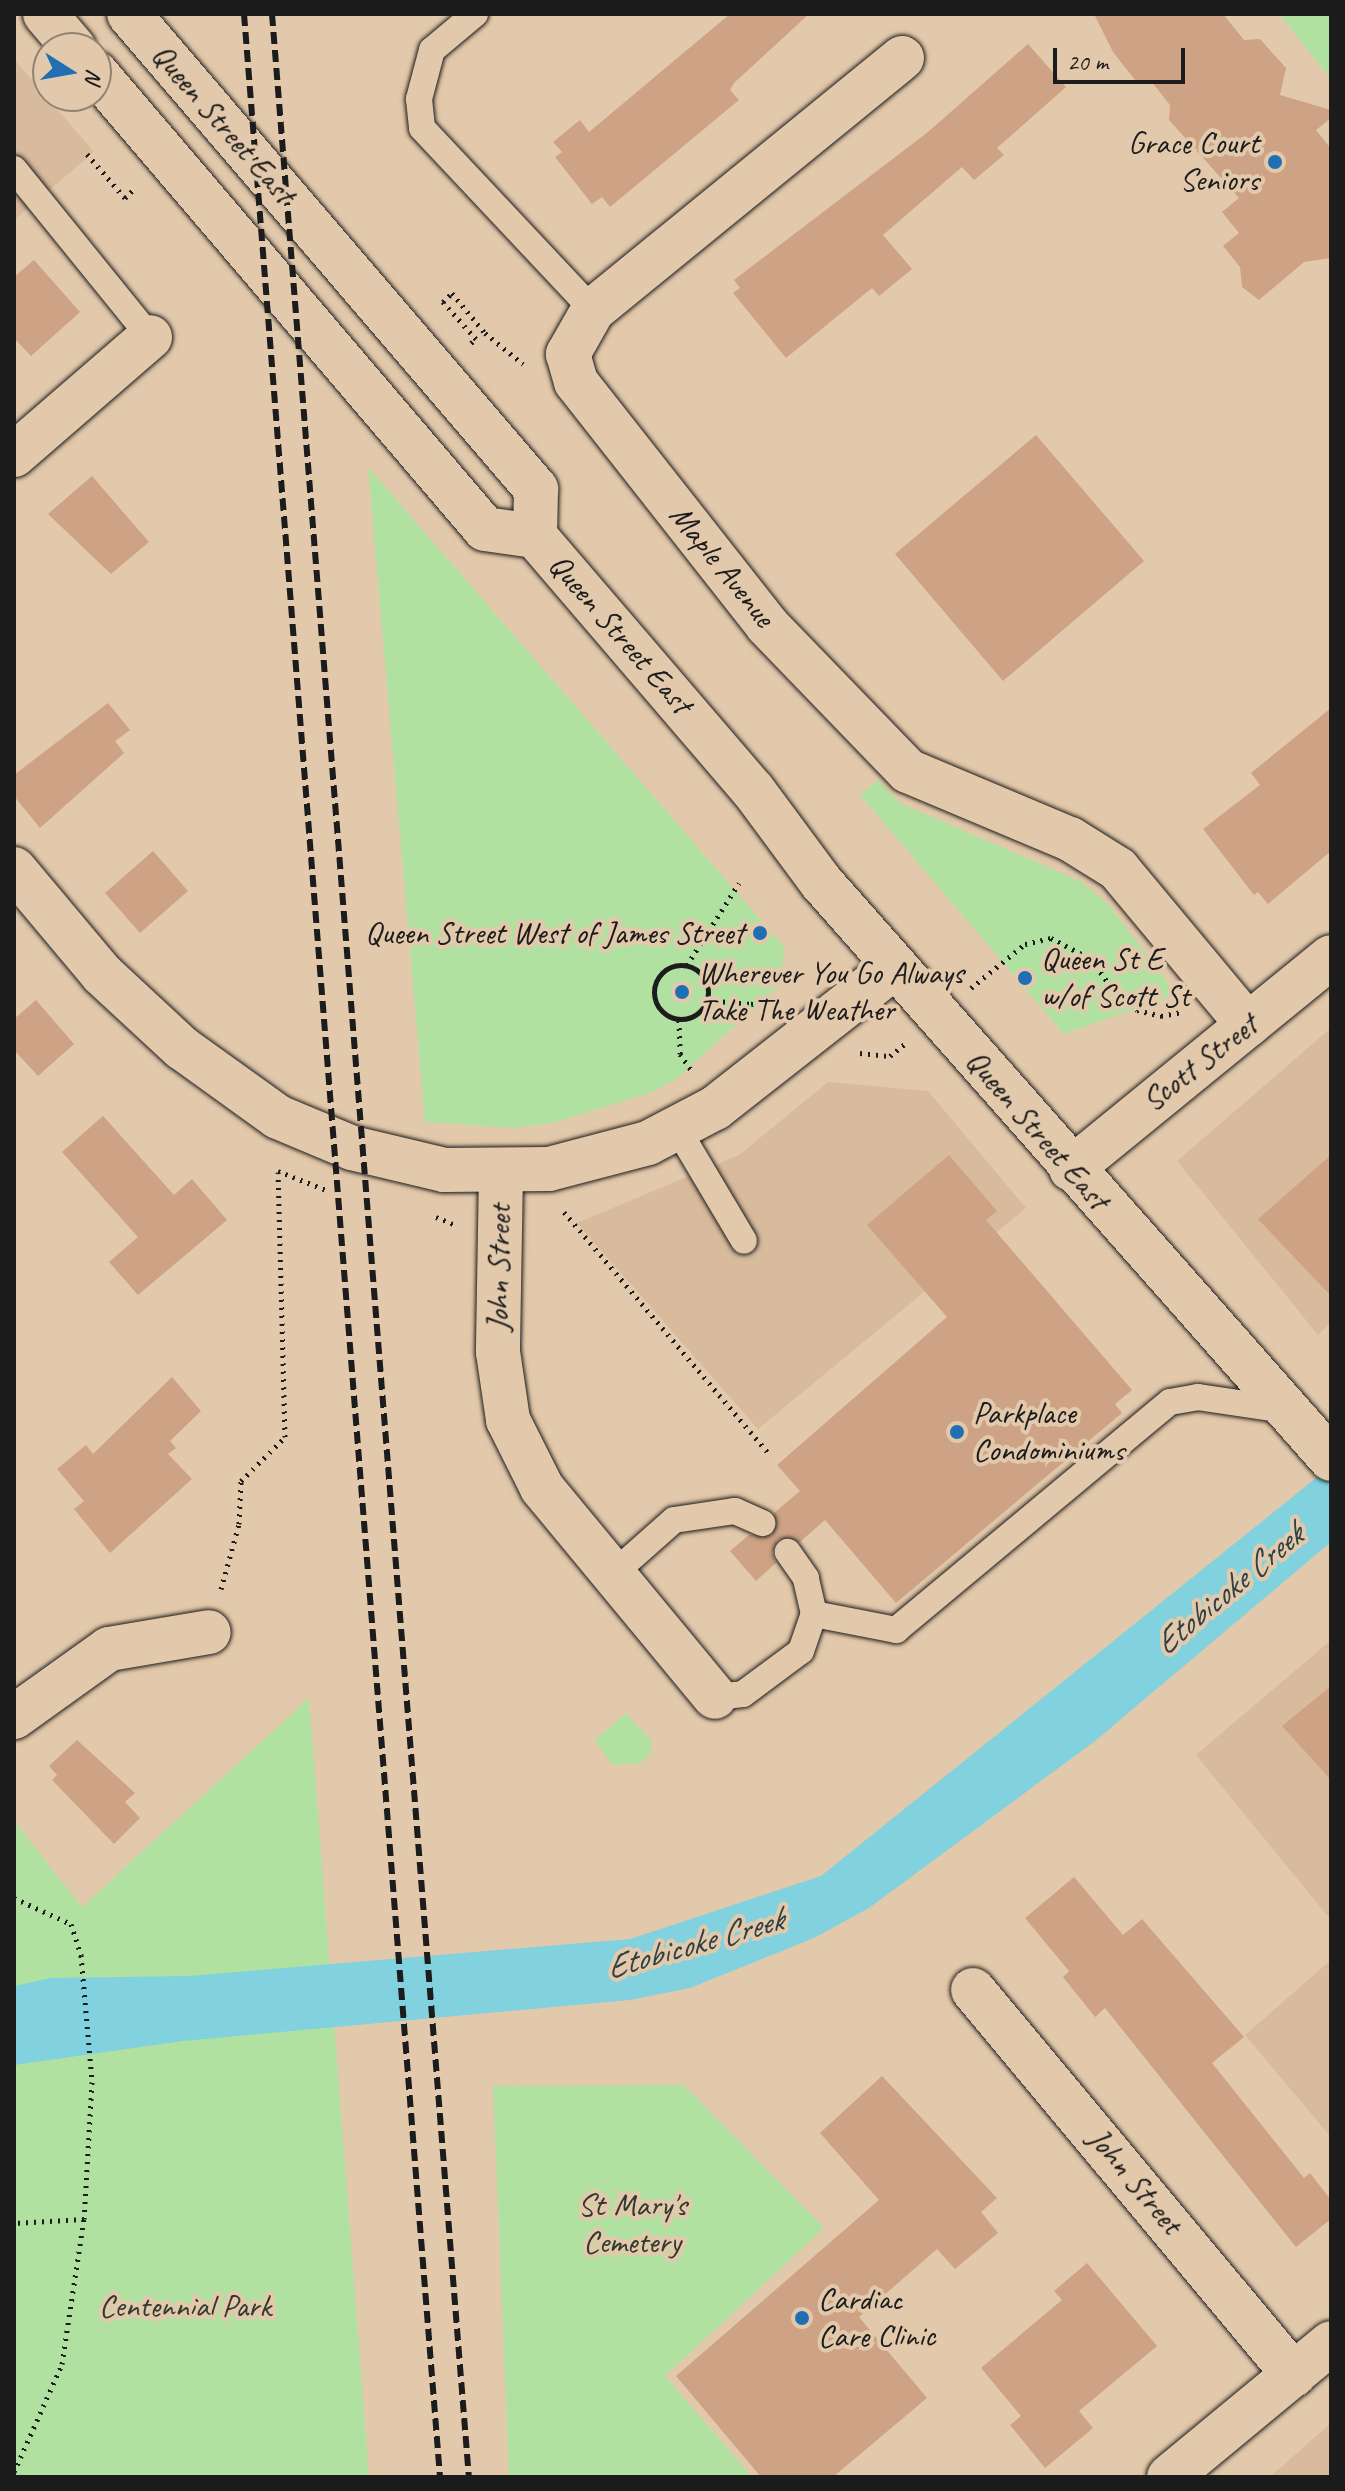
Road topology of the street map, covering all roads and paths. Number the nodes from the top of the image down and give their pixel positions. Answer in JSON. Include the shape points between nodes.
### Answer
{"nodes":[{"id":1,"x":45,"y":14,"type":"edge"},
{"id":2,"x":129,"y":14,"type":"edge"},
{"id":3,"x":475,"y":14,"type":"edge"},
{"id":4,"x":60,"y":32,"type":"edge"},
{"id":5,"x":902,"y":58,"type":"dead end"},
{"id":6,"x":112,"y":92,"type":"edge"},
{"id":7,"x":87,"y":154,"type":"dead end"},
{"id":8,"x":14,"y":169,"type":"edge"},
{"id":9,"x":136,"y":187,"type":"dead end"},
{"id":10,"x":593,"y":310,"type":"junction"},
{"id":11,"x":485,"y":333,"type":"dead end"},
{"id":12,"x":150,"y":337,"type":"joint"},
{"id":13,"x":467,"y":346,"type":"dead end"},
{"id":14,"x":14,"y":455,"type":"edge"},
{"id":15,"x":535,"y":536,"type":"junction"},
{"id":16,"x":14,"y":869,"type":"edge"},
{"id":17,"x":739,"y":883,"type":"dead end"},
{"id":18,"x":1331,"y":957,"type":"edge"},
{"id":19,"x":687,"y":965,"type":"junction"},
{"id":20,"x":895,"y":967,"type":"junction"},
{"id":21,"x":992,"y":969,"type":"dead end"},
{"id":22,"x":794,"y":995,"type":"dead end"},
{"id":23,"x":707,"y":1000,"type":"junction"},
{"id":24,"x":1178,"y":1014,"type":"dead end"},
{"id":25,"x":1248,"y":1025,"type":"junction"},
{"id":26,"x":844,"y":1055,"type":"dead end"},
{"id":27,"x":890,"y":1056,"type":"dead end"},
{"id":28,"x":677,"y":1128,"type":"junction"},
{"id":29,"x":1071,"y":1169,"type":"junction"},
{"id":30,"x":278,"y":1171,"type":"dead end"},
{"id":31,"x":501,"y":1173,"type":"junction"},
{"id":32,"x":563,"y":1211,"type":"dead end"},
{"id":33,"x":744,"y":1241,"type":"dead end"},
{"id":34,"x":1288,"y":1411,"type":"junction"},
{"id":35,"x":770,"y":1455,"type":"dead end"},
{"id":36,"x":1331,"y":1459,"type":"edge"},
{"id":37,"x":762,"y":1523,"type":"dead end"},
{"id":38,"x":788,"y":1552,"type":"dead end"},
{"id":39,"x":613,"y":1574,"type":"junction"},
{"id":40,"x":814,"y":1614,"type":"junction"},
{"id":41,"x":209,"y":1632,"type":"joint"},
{"id":42,"x":715,"y":1697,"type":"joint"},
{"id":43,"x":14,"y":1717,"type":"edge"},
{"id":44,"x":14,"y":1898,"type":"edge"},
{"id":45,"x":973,"y":1990,"type":"dead end"},
{"id":46,"x":84,"y":2219,"type":"junction"},
{"id":47,"x":14,"y":2223,"type":"edge"},
{"id":48,"x":1331,"y":2343,"type":"edge"},
{"id":49,"x":1294,"y":2375,"type":"junction"},
{"id":50,"x":14,"y":2472,"type":"edge"},
{"id":51,"x":1169,"y":2477,"type":"edge"}],
"edges":[{"from":1,"to":4,"type":"street"},
{"from":2,"to":15,"type":"street","name":"Queen Street East","via":[[536,489]]},
{"from":3,"to":10,"type":"lane","via":[[432,50],[419,99],[422,128]]},
{"from":5,"to":10,"type":"street","name":"Maple Avenue"},
{"from":6,"to":15,"type":"street","name":"Queen Street East","via":[[485,529]]},
{"from":7,"to":9,"type":"path","via":[[125,198]]},
{"from":8,"to":12,"type":"lane"},
{"from":10,"to":25,"type":"street","name":"Maple Avenue","via":[[568,354],[576,382],[767,625],[908,771],[1070,839],[1118,869]]},
{"from":11,"to":13,"type":"path","via":[[452,293],[443,302],[476,339]]},
{"from":12,"to":14,"type":"street"},
{"from":15,"to":20,"type":"street","name":"Queen Street East"},
{"from":16,"to":31,"type":"street","name":"John Street","via":[[102,974],[182,1048],[278,1117],[399,1161]]},
{"from":17,"to":19,"type":"path"},
{"from":18,"to":25,"type":"street","name":"Scott Street"},
{"from":19,"to":23,"type":"path","via":[[702,974]]},
{"from":19,"to":23,"type":"path","via":[[662,972],[654,988],[657,1006],[679,1020],[697,1014]]},
{"from":20,"to":28,"type":"street","via":[[715,1108]]},
{"from":20,"to":29,"type":"street","name":"Queen Street East"},
{"from":21,"to":24,"type":"path","via":[[1025,944],[1051,938],[1091,959],[1137,1010]]},
{"from":22,"to":23,"type":"path","via":[[751,1004]]},
{"from":25,"to":29,"type":"street","name":"Scott Street"},
{"from":26,"to":27,"type":"path"},
{"from":28,"to":31,"type":"street","via":[[601,1159]]},
{"from":28,"to":33,"type":"lane"},
{"from":29,"to":34,"type":"street","name":"Queen Street East"},
{"from":30,"to":41,"type":"path","via":[[285,1437],[241,1481],[239,1524]]},
{"from":31,"to":39,"type":"street","name":"John Street","via":[[498,1352],[508,1420],[542,1488]]},
{"from":32,"to":35,"type":"path"},
{"from":34,"to":36,"type":"street","name":"Queen Street East"},
{"from":34,"to":40,"type":"lane","via":[[1198,1397],[1170,1402],[896,1630]]},
{"from":37,"to":39,"type":"lane","via":[[735,1511],[674,1520]]},
{"from":38,"to":40,"type":"lane","via":[[806,1578]]},
{"from":39,"to":42,"type":"street","name":"John Street"},
{"from":40,"to":42,"type":"lane","via":[[801,1651],[743,1694]]},
{"from":41,"to":43,"type":"street","via":[[109,1649]]},
{"from":44,"to":46,"type":"path","via":[[71,1924],[81,1955],[92,2082]]},
{"from":45,"to":49,"type":"street","name":"John Street"},
{"from":46,"to":47,"type":"path"},
{"from":46,"to":50,"type":"path","via":[[62,2364]]},
{"from":48,"to":49,"type":"street"},
{"from":49,"to":51,"type":"street"}]}
